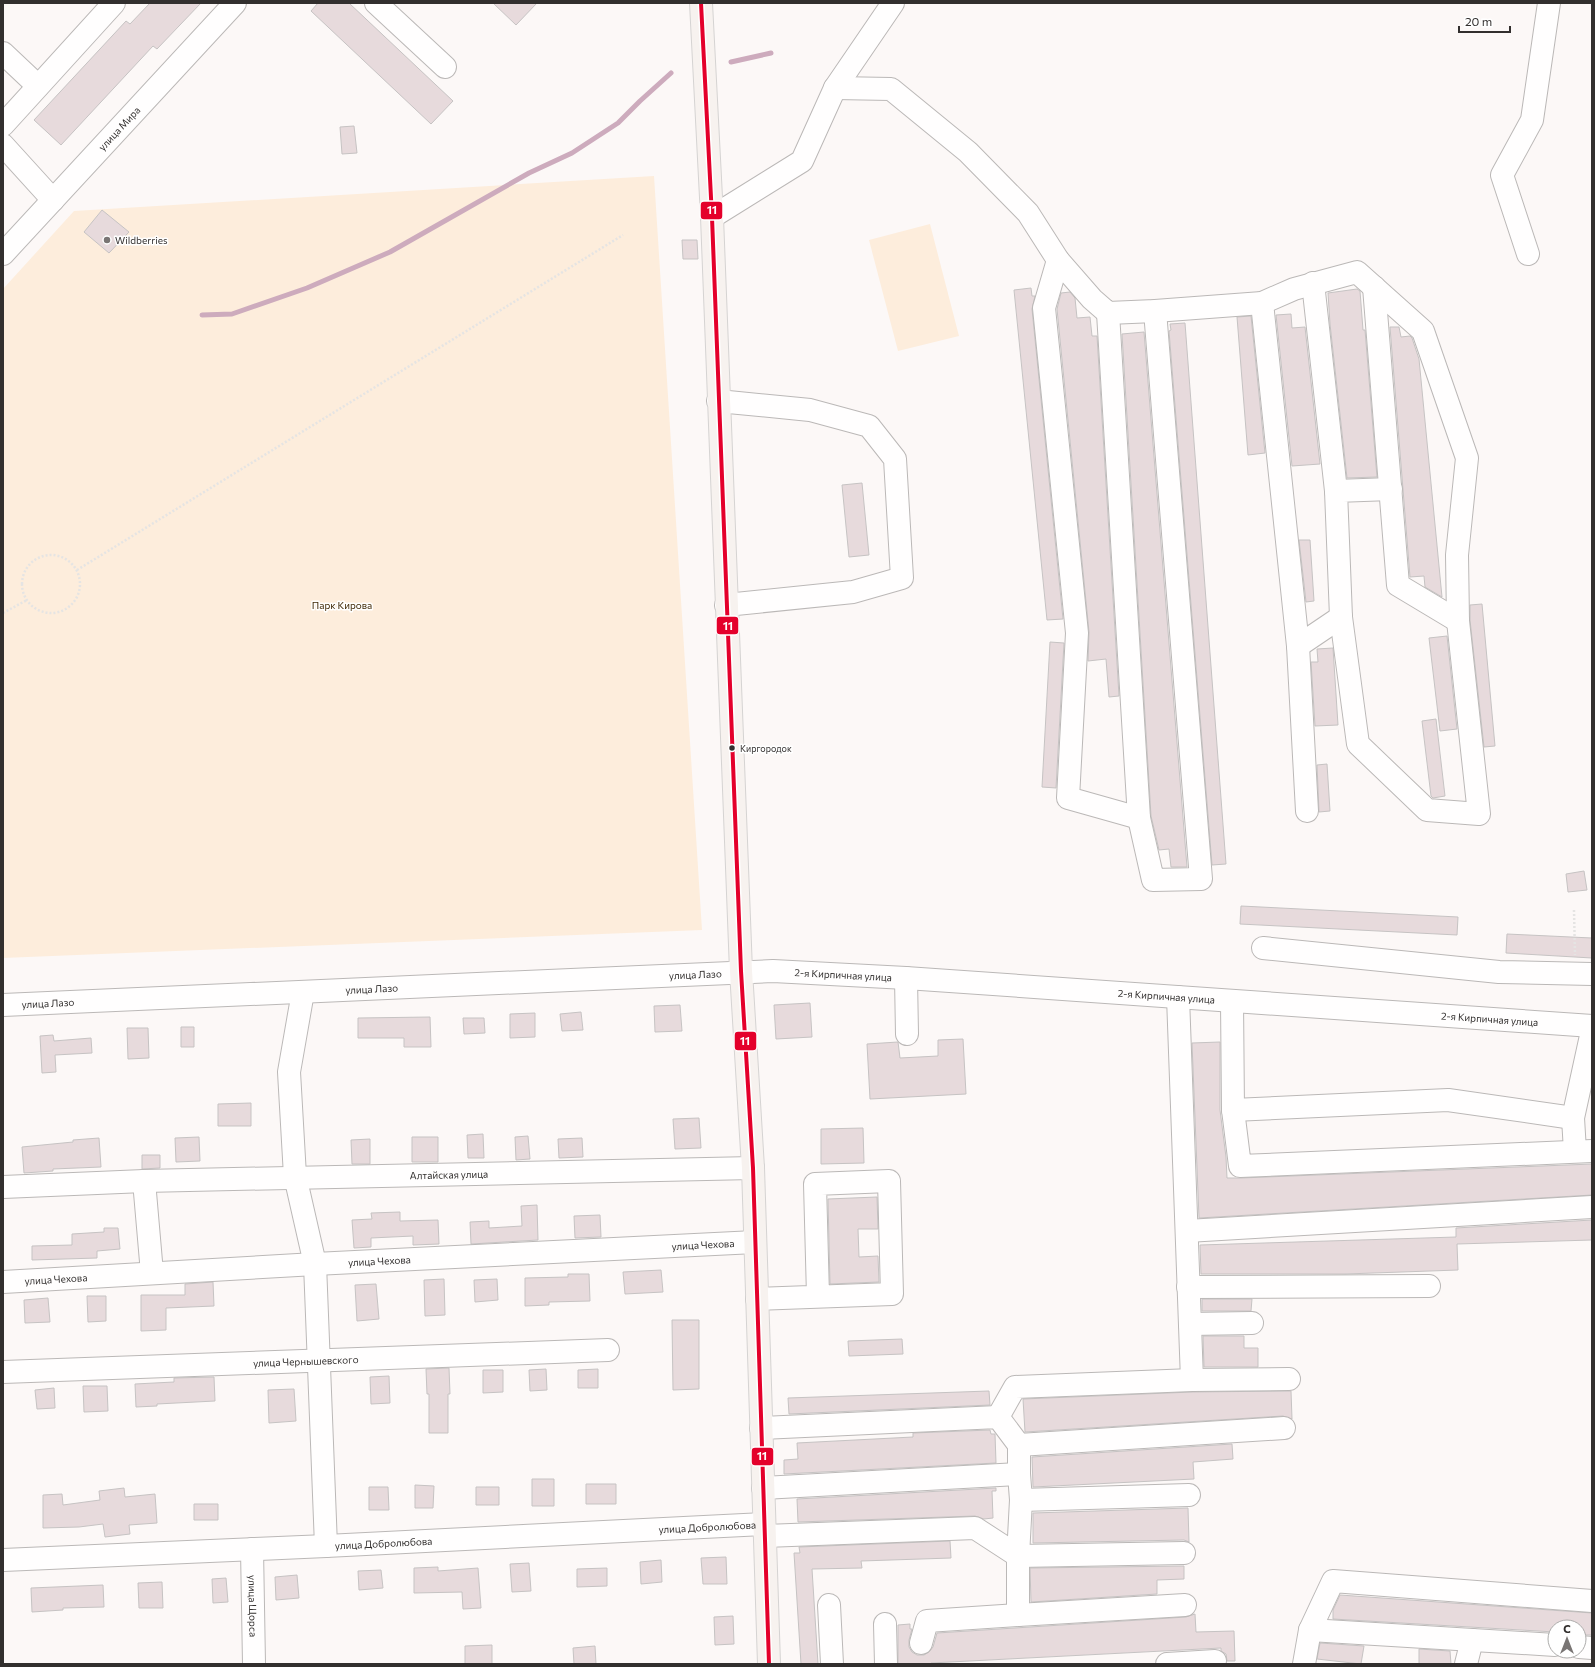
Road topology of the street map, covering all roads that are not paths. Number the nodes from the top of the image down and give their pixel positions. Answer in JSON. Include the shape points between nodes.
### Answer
{"nodes":[{"id":1,"x":114,"y":3,"type":"edge"},
{"id":2,"x":235,"y":3,"type":"edge"},
{"id":3,"x":376,"y":3,"type":"edge"},
{"id":4,"x":701,"y":3,"type":"edge"},
{"id":5,"x":893,"y":3,"type":"edge"},
{"id":6,"x":1549,"y":3,"type":"edge"},
{"id":7,"x":3,"y":54,"type":"edge"},
{"id":8,"x":446,"y":67,"type":"dead end"},
{"id":9,"x":38,"y":86,"type":"junction"},
{"id":10,"x":835,"y":88,"type":"junction"},
{"id":11,"x":3,"y":125,"type":"edge"},
{"id":12,"x":3,"y":145,"type":"edge"},
{"id":13,"x":54,"y":200,"type":"junction"},
{"id":14,"x":712,"y":217,"type":"junction"},
{"id":15,"x":3,"y":254,"type":"edge"},
{"id":16,"x":1528,"y":254,"type":"dead end"},
{"id":17,"x":1058,"y":260,"type":"junction"},
{"id":18,"x":1313,"y":283,"type":"junction"},
{"id":19,"x":1374,"y":287,"type":"junction"},
{"id":20,"x":1262,"y":302,"type":"junction"},
{"id":21,"x":1155,"y":311,"type":"junction"},
{"id":22,"x":1108,"y":313,"type":"junction"},
{"id":23,"x":718,"y":401,"type":"junction"},
{"id":24,"x":1391,"y":489,"type":"junction"},
{"id":25,"x":1336,"y":491,"type":"junction"},
{"id":26,"x":726,"y":605,"type":"junction"},
{"id":27,"x":1341,"y":617,"type":"junction"},
{"id":28,"x":1458,"y":621,"type":"junction"},
{"id":29,"x":1298,"y":646,"type":"junction"},
{"id":30,"x":1307,"y":811,"type":"dead end"},
{"id":31,"x":1139,"y":818,"type":"junction"},
{"id":32,"x":1263,"y":948,"type":"dead end"},
{"id":33,"x":741,"y":971,"type":"junction"},
{"id":34,"x":1583,"y":974,"type":"edge"},
{"id":35,"x":906,"y":978,"type":"junction"},
{"id":36,"x":303,"y":992,"type":"junction"},
{"id":37,"x":1178,"y":997,"type":"junction"},
{"id":38,"x":1232,"y":1001,"type":"junction"},
{"id":39,"x":3,"y":1006,"type":"edge"},
{"id":40,"x":1592,"y":1026,"type":"edge"},
{"id":41,"x":1592,"y":1031,"type":"edge"},
{"id":42,"x":907,"y":1034,"type":"dead end"},
{"id":43,"x":1233,"y":1110,"type":"junction"},
{"id":44,"x":1573,"y":1118,"type":"junction"},
{"id":45,"x":1584,"y":1151,"type":"edge"},
{"id":46,"x":753,"y":1168,"type":"junction"},
{"id":47,"x":295,"y":1176,"type":"junction"},
{"id":48,"x":144,"y":1181,"type":"junction"},
{"id":49,"x":3,"y":1187,"type":"edge"},
{"id":50,"x":1592,"y":1207,"type":"edge"},
{"id":51,"x":1186,"y":1231,"type":"junction"},
{"id":52,"x":755,"y":1242,"type":"junction"},
{"id":53,"x":315,"y":1264,"type":"junction"},
{"id":54,"x":152,"y":1273,"type":"junction"},
{"id":55,"x":3,"y":1282,"type":"edge"},
{"id":56,"x":1428,"y":1286,"type":"dead end"},
{"id":57,"x":1188,"y":1287,"type":"junction"},
{"id":58,"x":818,"y":1296,"type":"junction"},
{"id":59,"x":758,"y":1299,"type":"junction"},
{"id":60,"x":1252,"y":1323,"type":"dead end"},
{"id":61,"x":1190,"y":1324,"type":"junction"},
{"id":62,"x":608,"y":1350,"type":"dead end"},
{"id":63,"x":319,"y":1360,"type":"junction"},
{"id":64,"x":3,"y":1372,"type":"edge"},
{"id":65,"x":1289,"y":1379,"type":"dead end"},
{"id":66,"x":1192,"y":1380,"type":"junction"},
{"id":67,"x":998,"y":1417,"type":"junction"},
{"id":68,"x":761,"y":1428,"type":"junction"},
{"id":69,"x":1284,"y":1428,"type":"dead end"},
{"id":70,"x":1019,"y":1445,"type":"junction"},
{"id":71,"x":1019,"y":1474,"type":"junction"},
{"id":72,"x":763,"y":1488,"type":"junction"},
{"id":73,"x":1189,"y":1495,"type":"dead end"},
{"id":74,"x":1021,"y":1500,"type":"junction"},
{"id":75,"x":764,"y":1530,"type":"junction"},
{"id":76,"x":326,"y":1546,"type":"junction"},
{"id":77,"x":252,"y":1549,"type":"junction"},
{"id":78,"x":1184,"y":1553,"type":"dead end"},
{"id":79,"x":1018,"y":1556,"type":"junction"},
{"id":80,"x":3,"y":1560,"type":"edge"},
{"id":81,"x":1592,"y":1601,"type":"edge"},
{"id":82,"x":829,"y":1605,"type":"dead end"},
{"id":83,"x":1185,"y":1605,"type":"dead end"},
{"id":84,"x":1018,"y":1615,"type":"junction"},
{"id":85,"x":885,"y":1624,"type":"dead end"},
{"id":86,"x":1310,"y":1630,"type":"junction"},
{"id":87,"x":1472,"y":1640,"type":"junction"},
{"id":88,"x":921,"y":1643,"type":"dead end"},
{"id":89,"x":1547,"y":1645,"type":"edge"},
{"id":90,"x":1215,"y":1661,"type":"dead end"},
{"id":91,"x":254,"y":1664,"type":"edge"},
{"id":92,"x":769,"y":1664,"type":"edge"},
{"id":93,"x":832,"y":1664,"type":"edge"},
{"id":94,"x":886,"y":1664,"type":"edge"},
{"id":95,"x":1167,"y":1664,"type":"edge"},
{"id":96,"x":1304,"y":1664,"type":"edge"},
{"id":97,"x":1466,"y":1664,"type":"edge"}],
"edges":[{"from":1,"to":9,"type":"street"},
{"from":2,"to":13,"type":"street","name":"улица Мира"},
{"from":3,"to":8,"type":"street"},
{"from":4,"to":14,"type":"main road"},
{"from":5,"to":10,"type":"street"},
{"from":6,"to":16,"type":"street","via":[[1532,120],[1502,174]]},
{"from":7,"to":9,"type":"street"},
{"from":9,"to":11,"type":"street"},
{"from":10,"to":14,"type":"street","via":[[802,161]]},
{"from":10,"to":17,"type":"street","via":[[891,89],[968,152],[995,179],[1028,213]]},
{"from":12,"to":13,"type":"street"},
{"from":13,"to":15,"type":"street","name":"улица Мира"},
{"from":14,"to":23,"type":"main road"},
{"from":17,"to":22,"type":"street","via":[[1092,299]]},
{"from":17,"to":31,"type":"street","via":[[1044,308],[1077,633],[1068,798]]},
{"from":18,"to":19,"type":"street","via":[[1357,272]]},
{"from":18,"to":20,"type":"street"},
{"from":18,"to":25,"type":"street"},
{"from":19,"to":24,"type":"street"},
{"from":19,"to":28,"type":"street","via":[[1423,331],[1467,458],[1457,555]]},
{"from":20,"to":21,"type":"street"},
{"from":20,"to":29,"type":"street"},
{"from":21,"to":22,"type":"street"},
{"from":21,"to":31,"type":"street","via":[[1201,879],[1153,880]]},
{"from":22,"to":31,"type":"street"},
{"from":23,"to":26,"type":"main road"},
{"from":23,"to":26,"type":"street","via":[[810,410],[869,426],[895,458],[902,578],[853,592]]},
{"from":24,"to":25,"type":"street"},
{"from":24,"to":28,"type":"street","via":[[1398,585]]},
{"from":25,"to":27,"type":"street"},
{"from":26,"to":33,"type":"main road"},
{"from":27,"to":28,"type":"street","via":[[1358,744],[1427,810],[1479,814]]},
{"from":27,"to":29,"type":"street"},
{"from":29,"to":30,"type":"street"},
{"from":32,"to":34,"type":"street","via":[[1499,972]]},
{"from":33,"to":35,"type":"street","name":"2-я Кирпичная улица"},
{"from":33,"to":36,"type":"street","name":"улица Лазо"},
{"from":33,"to":46,"type":"main road"},
{"from":35,"to":37,"type":"street","name":"2-я Кирпичная улица"},
{"from":35,"to":42,"type":"street"},
{"from":36,"to":39,"type":"street","name":"улица Лазо"},
{"from":36,"to":47,"type":"street","via":[[289,1072]]},
{"from":37,"to":38,"type":"street","name":"2-я Кирпичная улица"},
{"from":37,"to":51,"type":"street"},
{"from":38,"to":40,"type":"street","name":"2-я Кирпичная улица"},
{"from":38,"to":43,"type":"street"},
{"from":41,"to":44,"type":"street"},
{"from":43,"to":44,"type":"street","via":[[1448,1100]]},
{"from":43,"to":45,"type":"street","via":[[1240,1166]]},
{"from":44,"to":45,"type":"street"},
{"from":46,"to":47,"type":"street","name":"Алтайская улица"},
{"from":46,"to":52,"type":"main road"},
{"from":47,"to":48,"type":"street","name":"Алтайская улица"},
{"from":47,"to":53,"type":"street"},
{"from":48,"to":49,"type":"street","name":"Алтайская улица"},
{"from":48,"to":54,"type":"street"},
{"from":50,"to":51,"type":"street"},
{"from":51,"to":57,"type":"street"},
{"from":52,"to":53,"type":"street","name":"улица Чехова"},
{"from":52,"to":59,"type":"main road"},
{"from":53,"to":54,"type":"street","name":"улица Чехова"},
{"from":53,"to":63,"type":"street"},
{"from":54,"to":55,"type":"street","name":"улица Чехова"},
{"from":56,"to":57,"type":"street"},
{"from":57,"to":61,"type":"street"},
{"from":58,"to":58,"type":"street","via":[[892,1294],[889,1181],[815,1184]]},
{"from":58,"to":59,"type":"street"},
{"from":59,"to":68,"type":"main road"},
{"from":60,"to":61,"type":"street"},
{"from":61,"to":66,"type":"street"},
{"from":62,"to":63,"type":"street","name":"улица Чернышевского"},
{"from":63,"to":64,"type":"street","name":"улица Чернышевского"},
{"from":63,"to":76,"type":"street"},
{"from":65,"to":66,"type":"street"},
{"from":66,"to":67,"type":"street","via":[[1015,1387]]},
{"from":67,"to":68,"type":"street"},
{"from":67,"to":70,"type":"street"},
{"from":68,"to":72,"type":"main road"},
{"from":69,"to":70,"type":"street"},
{"from":70,"to":71,"type":"street"},
{"from":71,"to":72,"type":"street"},
{"from":71,"to":74,"type":"street"},
{"from":72,"to":75,"type":"main road"},
{"from":73,"to":74,"type":"street"},
{"from":74,"to":79,"type":"street"},
{"from":75,"to":76,"type":"street","name":"улица Добролюбова"},
{"from":75,"to":79,"type":"street","name":"улица Добролюбова","via":[[975,1528]]},
{"from":75,"to":92,"type":"main road"},
{"from":76,"to":77,"type":"street","name":"улица Добролюбова"},
{"from":77,"to":80,"type":"street","name":"улица Добролюбова"},
{"from":77,"to":91,"type":"street","name":"улица Щорса"},
{"from":78,"to":79,"type":"street"},
{"from":79,"to":84,"type":"street"},
{"from":81,"to":86,"type":"street","via":[[1334,1581]]},
{"from":82,"to":93,"type":"street"},
{"from":83,"to":84,"type":"street"},
{"from":84,"to":88,"type":"street","via":[[926,1621]]},
{"from":85,"to":94,"type":"street"},
{"from":86,"to":87,"type":"street"},
{"from":86,"to":96,"type":"street"},
{"from":87,"to":89,"type":"street"},
{"from":87,"to":97,"type":"street"},
{"from":90,"to":95,"type":"street"}]}
